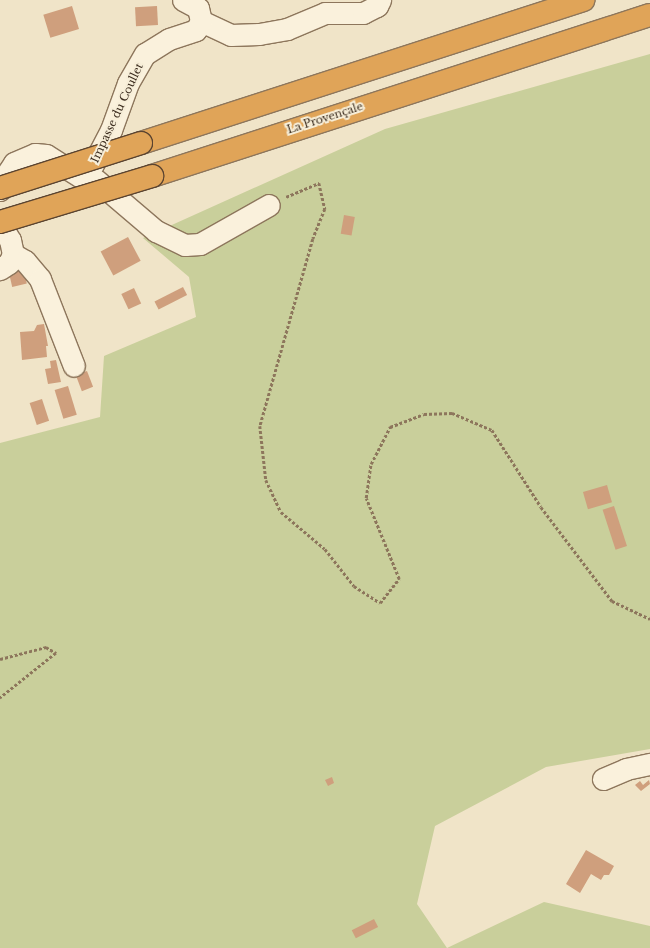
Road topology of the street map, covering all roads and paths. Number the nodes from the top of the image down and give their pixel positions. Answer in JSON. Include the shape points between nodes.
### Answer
{"nodes":[{"id":1,"x":183,"y":0,"type":"edge"},
{"id":2,"x":380,"y":0,"type":"edge"},
{"id":3,"x":583,"y":0,"type":"edge"},
{"id":4,"x":650,"y":15,"type":"edge"},
{"id":5,"x":201,"y":21,"type":"junction"},
{"id":6,"x":88,"y":174,"type":"junction"},
{"id":7,"x":0,"y":189,"type":"edge"},
{"id":8,"x":269,"y":205,"type":"joint"},
{"id":9,"x":0,"y":223,"type":"edge"},
{"id":10,"x":7,"y":262,"type":"edge"},
{"id":11,"x":74,"y":366,"type":"dead end"},
{"id":12,"x":650,"y":618,"type":"edge"},
{"id":13,"x":0,"y":659,"type":"edge"},
{"id":14,"x":0,"y":698,"type":"edge"},
{"id":15,"x":650,"y":764,"type":"edge"},
{"id":16,"x":603,"y":780,"type":"dead end"}],
"edges":[{"from":1,"to":5,"type":"street","via":[[198,8]]},
{"from":2,"to":5,"type":"street","via":[[377,6],[363,13],[325,13],[287,29],[259,34],[231,35]]},
{"from":3,"to":7,"type":"highway","bridge":true},
{"from":4,"to":9,"type":"highway","name":"La Provençale","bridge":true},
{"from":5,"to":6,"type":"street","name":"Impasse du Coullet","via":[[196,30],[169,39],[145,54],[128,83],[111,130]]},
{"from":6,"to":7,"type":"street","name":"Impasse du Coullet","via":[[81,177],[46,155],[35,154],[14,163]]},
{"from":6,"to":8,"type":"street","name":"Impasse du Coullet","via":[[156,231],[185,245],[200,244]]},
{"from":8,"to":12,"type":"path","via":[[319,183],[326,209],[313,239],[260,426],[266,480],[280,512],[325,549],[354,586],[380,603],[399,579],[366,498],[371,464],[390,427],[424,414],[452,413],[492,430],[541,508],[612,601]]},
{"from":9,"to":10,"type":"street","via":[[10,240]]},
{"from":10,"to":11,"type":"street","via":[[24,261],[40,279]]},
{"from":13,"to":14,"type":"path","via":[[46,647],[56,653]]},
{"from":15,"to":16,"type":"street","via":[[626,769]]}]}
